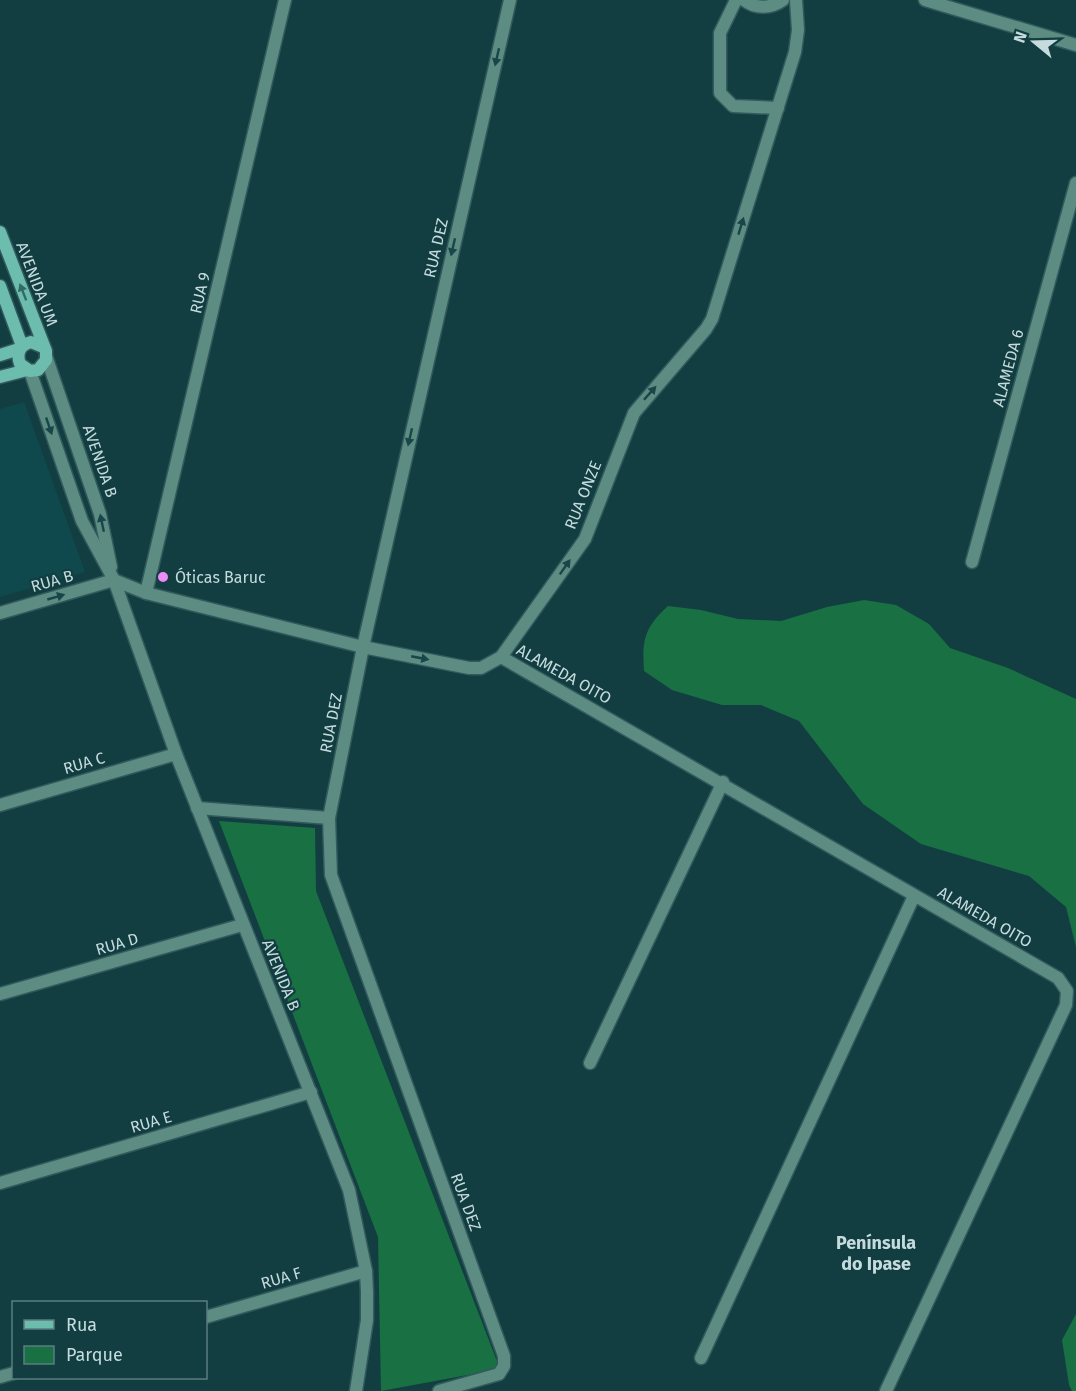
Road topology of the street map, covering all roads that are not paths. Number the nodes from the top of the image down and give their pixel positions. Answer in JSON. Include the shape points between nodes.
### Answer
{"nodes":[{"id":1,"x":285,"y":0,"type":"edge"},
{"id":2,"x":510,"y":0,"type":"edge"},
{"id":3,"x":736,"y":0,"type":"edge"},
{"id":4,"x":744,"y":0,"type":"edge"},
{"id":5,"x":783,"y":0,"type":"edge"},
{"id":6,"x":796,"y":0,"type":"edge"},
{"id":7,"x":925,"y":0,"type":"edge"},
{"id":8,"x":1076,"y":45,"type":"edge"},
{"id":9,"x":778,"y":108,"type":"junction"},
{"id":10,"x":1076,"y":183,"type":"edge"},
{"id":11,"x":0,"y":232,"type":"edge"},
{"id":12,"x":0,"y":286,"type":"edge"},
{"id":13,"x":21,"y":348,"type":"junction"},
{"id":14,"x":45,"y":351,"type":"junction"},
{"id":15,"x":0,"y":355,"type":"edge"},
{"id":16,"x":28,"y":370,"type":"junction"},
{"id":17,"x":0,"y":378,"type":"edge"},
{"id":18,"x":972,"y":562,"type":"dead end"},
{"id":19,"x":114,"y":580,"type":"junction"},
{"id":20,"x":146,"y":593,"type":"junction"},
{"id":21,"x":0,"y":613,"type":"edge"},
{"id":22,"x":363,"y":647,"type":"junction"},
{"id":23,"x":501,"y":657,"type":"junction"},
{"id":24,"x":176,"y":754,"type":"junction"},
{"id":25,"x":723,"y":782,"type":"junction"},
{"id":26,"x":0,"y":805,"type":"edge"},
{"id":27,"x":197,"y":808,"type":"junction"},
{"id":28,"x":329,"y":818,"type":"junction"},
{"id":29,"x":914,"y":896,"type":"junction"},
{"id":30,"x":242,"y":925,"type":"junction"},
{"id":31,"x":0,"y":994,"type":"edge"},
{"id":32,"x":590,"y":1063,"type":"dead end"},
{"id":33,"x":311,"y":1092,"type":"junction"},
{"id":34,"x":0,"y":1183,"type":"edge"},
{"id":35,"x":366,"y":1271,"type":"junction"},
{"id":36,"x":207,"y":1317,"type":"edge"},
{"id":37,"x":701,"y":1358,"type":"dead end"},
{"id":38,"x":356,"y":1391,"type":"edge"},
{"id":39,"x":439,"y":1391,"type":"edge"},
{"id":40,"x":886,"y":1391,"type":"edge"}],
"edges":[{"from":1,"to":20,"type":"street","name":"RUA 9"},
{"from":2,"to":22,"type":"street","name":"RUA DEZ","one_way":true},
{"from":3,"to":9,"type":"street","via":[[720,33],[720,93],[733,106]]},
{"from":4,"to":5,"type":"street","via":[[757,7]]},
{"from":6,"to":9,"type":"street","name":"RUA ONZE","via":[[795,52]]},
{"from":7,"to":8,"type":"street"},
{"from":23,"to":9,"type":"street","name":"RUA ONZE","one_way":true,"via":[[585,539],[634,413],[706,330]]},
{"from":10,"to":18,"type":"street","name":"ALAMEDA 6"},
{"from":14,"to":11,"type":"main road","name":"AVENIDA UM","one_way":true},
{"from":12,"to":13,"type":"main road"},
{"from":13,"to":14,"type":"main road","via":[[31,342]]},
{"from":13,"to":15,"type":"main road"},
{"from":13,"to":16,"type":"main road","via":[[20,364]]},
{"from":14,"to":16,"type":"main road","via":[[42,367]]},
{"from":19,"to":14,"type":"street","name":"AVENIDA B","one_way":true,"via":[[100,514]]},
{"from":16,"to":17,"type":"main road"},
{"from":16,"to":19,"type":"street","name":"AVENIDA B","one_way":true,"via":[[82,521]]},
{"from":19,"to":20,"type":"street"},
{"from":21,"to":19,"type":"street","name":"RUA B","one_way":true},
{"from":19,"to":24,"type":"street","name":"AVENIDA B"},
{"from":20,"to":22,"type":"street"},
{"from":22,"to":23,"type":"street","one_way":true,"via":[[469,668],[481,668]]},
{"from":22,"to":28,"type":"street","name":"RUA DEZ"},
{"from":23,"to":25,"type":"street","name":"ALAMEDA OITO"},
{"from":24,"to":26,"type":"street","name":"RUA C"},
{"from":24,"to":27,"type":"street","name":"AVENIDA B"},
{"from":25,"to":29,"type":"street","name":"ALAMEDA OITO"},
{"from":25,"to":32,"type":"street"},
{"from":27,"to":28,"type":"street"},
{"from":27,"to":30,"type":"street","name":"AVENIDA B"},
{"from":28,"to":39,"type":"street","name":"RUA DEZ","via":[[331,875],[504,1356],[499,1374]]},
{"from":29,"to":37,"type":"street"},
{"from":29,"to":40,"type":"street","name":"ALAMEDA OITO","via":[[1058,978],[1067,992],[1066,1005]]},
{"from":30,"to":31,"type":"street","name":"RUA D"},
{"from":30,"to":33,"type":"street","name":"AVENIDA B"},
{"from":33,"to":34,"type":"street","name":"RUA E"},
{"from":33,"to":35,"type":"street","name":"AVENIDA B","via":[[349,1190]]},
{"from":35,"to":36,"type":"street","name":"RUA F"},
{"from":35,"to":38,"type":"street","name":"AVENIDA B","via":[[367,1320]]}]}
